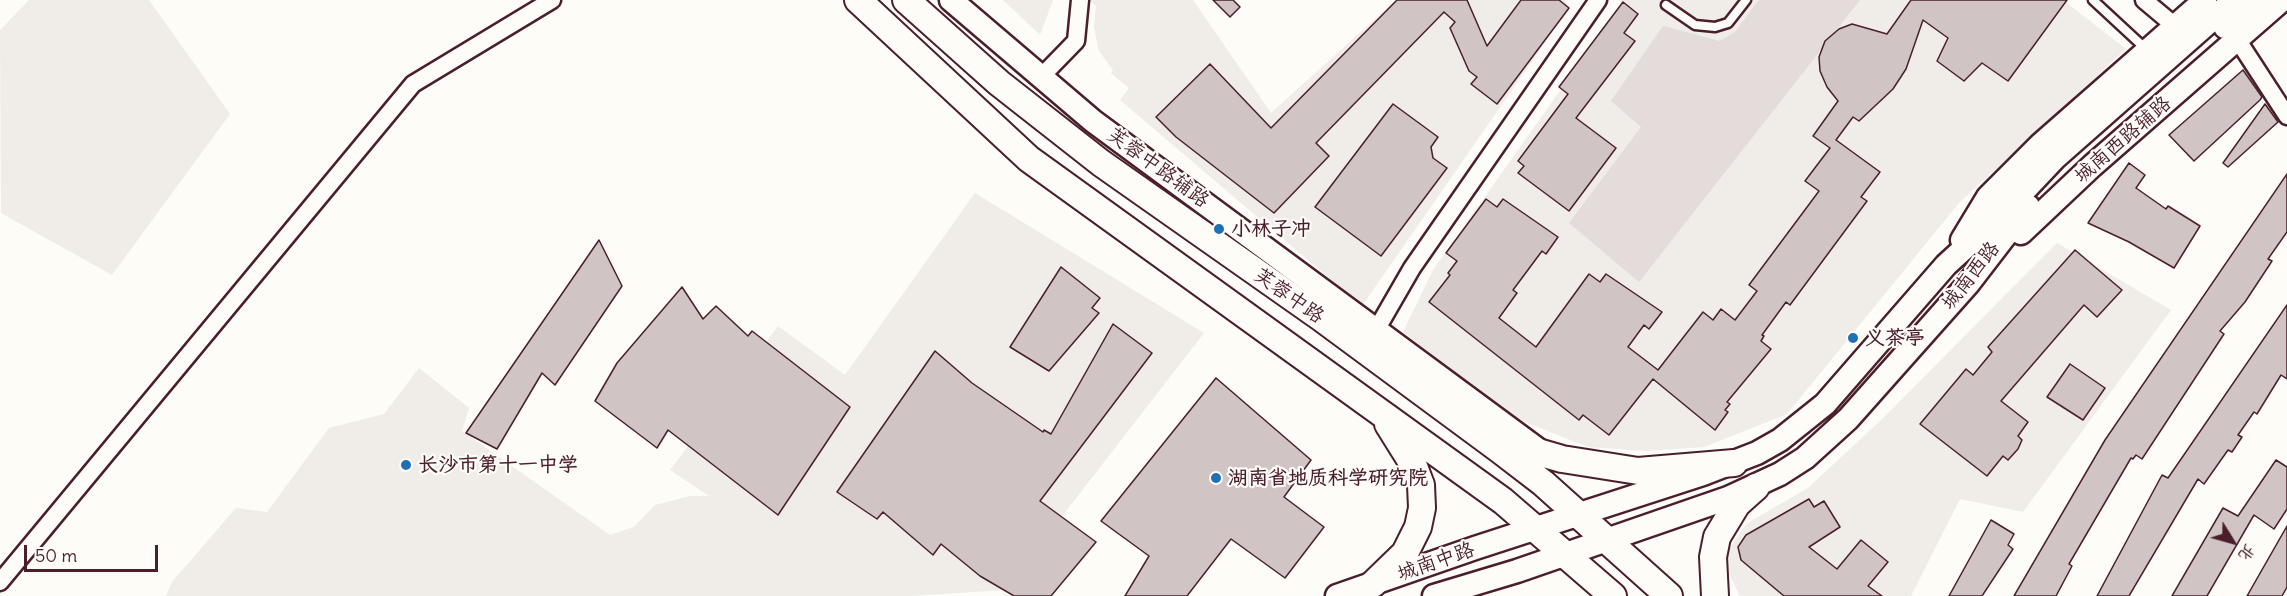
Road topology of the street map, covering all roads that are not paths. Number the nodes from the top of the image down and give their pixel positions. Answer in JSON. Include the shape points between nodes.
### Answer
{"nodes":[{"id":1,"x":552,"y":0,"type":"edge"},
{"id":2,"x":858,"y":0,"type":"edge"},
{"id":3,"x":906,"y":0,"type":"edge"},
{"id":4,"x":951,"y":0,"type":"edge"},
{"id":5,"x":1080,"y":0,"type":"edge"},
{"id":6,"x":1598,"y":0,"type":"edge"},
{"id":7,"x":1746,"y":0,"type":"edge"},
{"id":8,"x":2093,"y":0,"type":"edge"},
{"id":9,"x":2144,"y":0,"type":"edge"},
{"id":10,"x":2205,"y":0,"type":"edge"},
{"id":11,"x":2234,"y":0,"type":"edge"},
{"id":12,"x":2256,"y":0,"type":"edge"},
{"id":13,"x":2283,"y":0,"type":"edge"},
{"id":14,"x":1666,"y":5,"type":"dead end"},
{"id":15,"x":2175,"y":26,"type":"junction"},
{"id":16,"x":2237,"y":39,"type":"junction"},
{"id":17,"x":2162,"y":62,"type":"junction"},
{"id":18,"x":1040,"y":78,"type":"junction"},
{"id":19,"x":2287,"y":116,"type":"edge"},
{"id":20,"x":1968,"y":284,"type":"junction"},
{"id":21,"x":1370,"y":341,"type":"junction"},
{"id":22,"x":1368,"y":402,"type":"junction"},
{"id":23,"x":1474,"y":431,"type":"junction"},
{"id":24,"x":1546,"y":455,"type":"junction"},
{"id":25,"x":1734,"y":463,"type":"junction"},
{"id":26,"x":1756,"y":487,"type":"junction"},
{"id":27,"x":1578,"y":514,"type":"junction"},
{"id":28,"x":1535,"y":528,"type":"junction"},
{"id":29,"x":1607,"y":541,"type":"junction"},
{"id":30,"x":1566,"y":555,"type":"junction"},
{"id":31,"x":0,"y":582,"type":"edge"},
{"id":32,"x":1373,"y":584,"type":"junction"},
{"id":33,"x":1716,"y":595,"type":"edge"},
{"id":34,"x":1337,"y":596,"type":"edge"},
{"id":35,"x":1434,"y":596,"type":"edge"},
{"id":36,"x":1613,"y":596,"type":"edge"},
{"id":37,"x":1670,"y":596,"type":"edge"}],
"edges":[{"from":1,"to":31,"type":"street","via":[[413,84]]},
{"from":2,"to":22,"type":"main road","name":"芙蓉中路","via":[[1029,159]]},
{"from":3,"to":21,"type":"main road","name":"芙蓉中路","via":[[999,83],[1101,163]]},
{"from":4,"to":18,"type":"main road","name":"芙蓉中路辅路"},
{"from":5,"to":18,"type":"street","via":[[1076,41]]},
{"from":6,"to":21,"type":"street","via":[[1412,268]]},
{"from":7,"to":14,"type":"lane","via":[[1728,22],[1715,27],[1695,25]]},
{"from":8,"to":17,"type":"lane"},
{"from":9,"to":15,"type":"street"},
{"from":10,"to":15,"type":"main road"},
{"from":11,"to":17,"type":"main road","name":"城南西路"},
{"from":12,"to":17,"type":"main road","name":"城南西路"},
{"from":13,"to":16,"type":"main road","name":"城南西路辅路"},
{"from":15,"to":17,"type":"main road"},
{"from":16,"to":19,"type":"street"},
{"from":16,"to":20,"type":"main road","name":"城南西路辅路","via":[[2092,166]]},
{"from":17,"to":20,"type":"main road","name":"城南西路","via":[[2015,220]]},
{"from":17,"to":25,"type":"main road","name":"城南西路","via":[[2086,129],[1946,265],[1825,404],[1780,440]]},
{"from":18,"to":21,"type":"main road","name":"芙蓉中路辅路"},
{"from":20,"to":26,"type":"main road","name":"城南西路","via":[[1828,438],[1805,458]]},
{"from":21,"to":23,"type":"main road","name":"芙蓉中路"},
{"from":21,"to":24,"type":"main road","name":"芙蓉中路辅路"},
{"from":22,"to":28,"type":"main road","name":"芙蓉中路"},
{"from":22,"to":32,"type":"main road","via":[[1389,425],[1413,464],[1421,485],[1422,508],[1405,553]]},
{"from":23,"to":24,"type":"main road"},
{"from":23,"to":27,"type":"main road","name":"芙蓉中路"},
{"from":24,"to":25,"type":"main road","via":[[1638,471]]},
{"from":25,"to":27,"type":"main road","name":"城南西路"},
{"from":26,"to":29,"type":"main road","name":"城南西路"},
{"from":26,"to":33,"type":"main road","via":[[1737,504],[1718,537],[1713,557]]},
{"from":27,"to":28,"type":"main road","name":"城南西路"},
{"from":27,"to":29,"type":"main road","name":"芙蓉中路"},
{"from":28,"to":30,"type":"main road","name":"芙蓉中路"},
{"from":28,"to":32,"type":"main road","name":"城南中路"},
{"from":29,"to":30,"type":"main road","name":"城南西路"},
{"from":29,"to":37,"type":"main road","name":"芙蓉中路"},
{"from":30,"to":35,"type":"main road","name":"城南中路"},
{"from":30,"to":36,"type":"main road","name":"芙蓉中路"},
{"from":32,"to":34,"type":"main road","name":"城南中路"}]}
